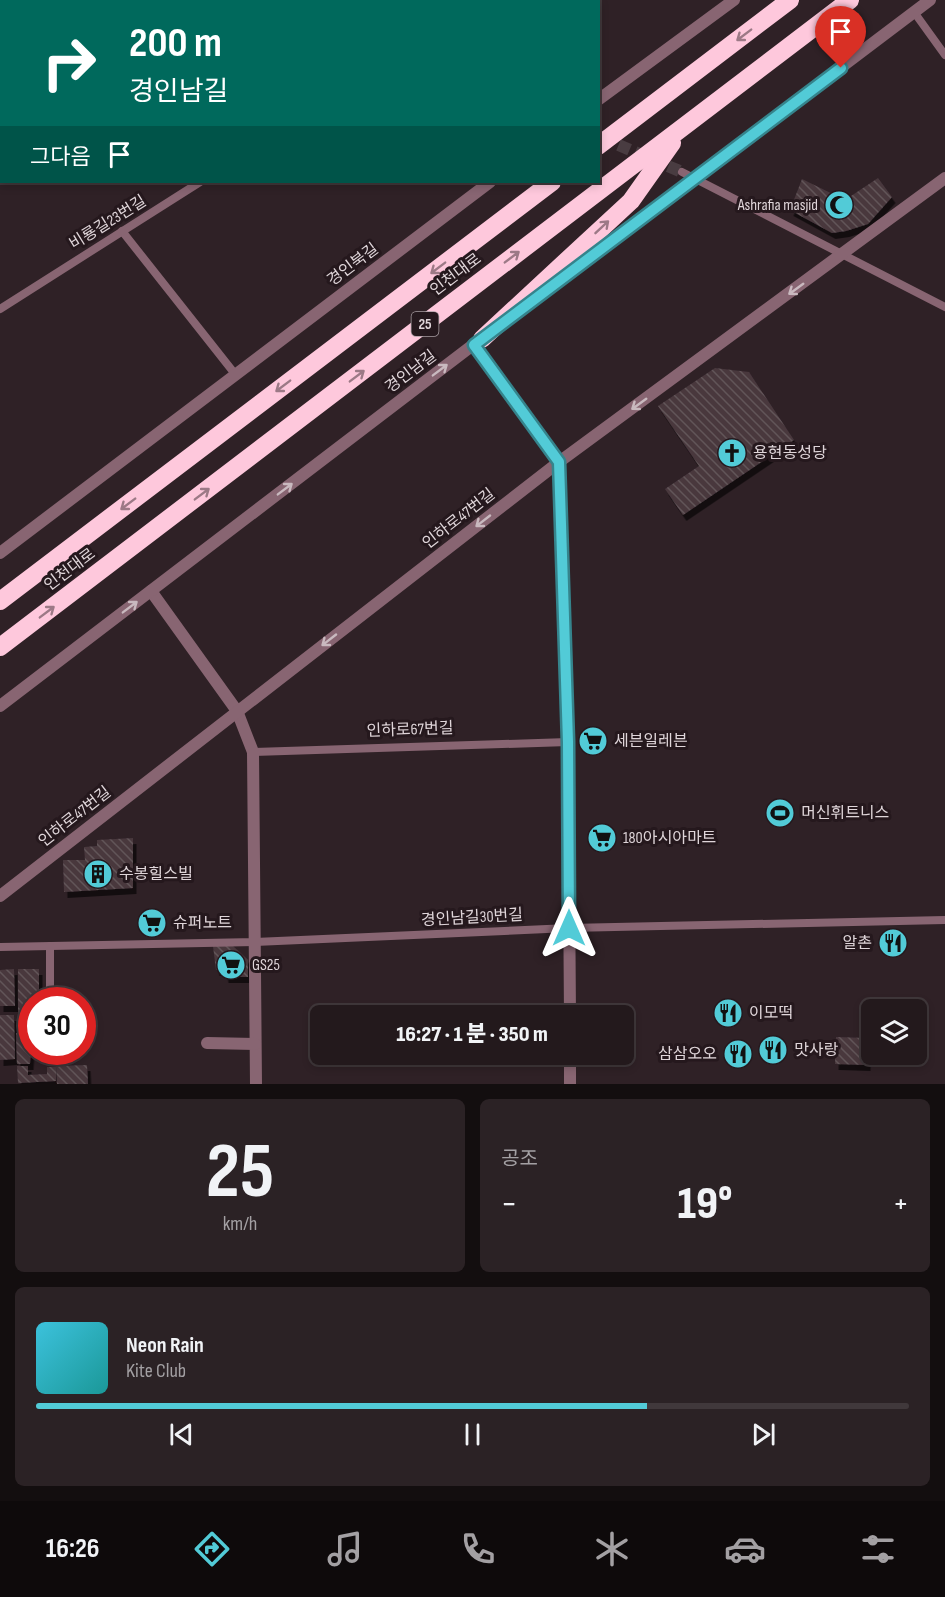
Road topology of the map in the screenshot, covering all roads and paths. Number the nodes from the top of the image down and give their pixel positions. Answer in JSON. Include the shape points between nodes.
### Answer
{"nodes":[{"id":1,"x":734,"y":0,"type":"edge"},
{"id":2,"x":790,"y":0,"type":"edge"},
{"id":3,"x":850,"y":0,"type":"edge"},
{"id":4,"x":930,"y":0,"type":"edge"},
{"id":5,"x":914,"y":12,"type":"junction"},
{"id":6,"x":945,"y":55,"type":"edge"},
{"id":7,"x":600,"y":99,"type":"edge"},
{"id":8,"x":684,"y":127,"type":"junction"},
{"id":9,"x":600,"y":144,"type":"edge"},
{"id":10,"x":682,"y":172,"type":"tunnel mouth"},
{"id":11,"x":694,"y":178,"type":"junction"},
{"id":12,"x":945,"y":178,"type":"edge"},
{"id":13,"x":198,"y":183,"type":"edge"},
{"id":14,"x":489,"y":183,"type":"edge"},
{"id":15,"x":551,"y":183,"type":"edge"},
{"id":16,"x":122,"y":231,"type":"junction"},
{"id":17,"x":843,"y":254,"type":"junction"},
{"id":18,"x":945,"y":307,"type":"edge"},
{"id":19,"x":0,"y":309,"type":"edge"},
{"id":20,"x":478,"y":342,"type":"junction"},
{"id":21,"x":236,"y":374,"type":"junction"},
{"id":22,"x":559,"y":462,"type":"junction"},
{"id":23,"x":0,"y":553,"type":"edge"},
{"id":24,"x":151,"y":591,"type":"junction"},
{"id":25,"x":0,"y":601,"type":"edge"},
{"id":26,"x":0,"y":647,"type":"edge"},
{"id":27,"x":0,"y":706,"type":"edge"},
{"id":28,"x":237,"y":711,"type":"junction"},
{"id":29,"x":568,"y":742,"type":"junction"},
{"id":30,"x":253,"y":752,"type":"junction"},
{"id":31,"x":0,"y":896,"type":"edge"},
{"id":32,"x":945,"y":920,"type":"edge"},
{"id":33,"x":569,"y":928,"type":"junction"},
{"id":34,"x":255,"y":942,"type":"junction"},
{"id":35,"x":0,"y":946,"type":"edge"},
{"id":36,"x":50,"y":946,"type":"junction"},
{"id":37,"x":50,"y":987,"type":"edge"},
{"id":38,"x":570,"y":1005,"type":"edge"},
{"id":39,"x":207,"y":1043,"type":"dead end"},
{"id":40,"x":255,"y":1044,"type":"junction"},
{"id":41,"x":570,"y":1065,"type":"edge"},
{"id":42,"x":256,"y":1084,"type":"edge"},
{"id":43,"x":570,"y":1084,"type":"edge"}],
"edges":[{"from":1,"to":7,"type":"street"},
{"from":2,"to":9,"type":"highway","one_way":true},
{"from":3,"to":8,"type":"highway","name":"인천대로","number":"25"},
{"from":4,"to":5,"type":"street","name":"경인남길"},
{"from":5,"to":6,"type":"lane"},
{"from":5,"to":11,"type":"street","name":"경인남길"},
{"from":20,"to":8,"type":"highway","one_way":true,"via":[[631,201]]},
{"from":26,"to":8,"type":"highway","name":"인천대로","number":"25","one_way":true},
{"from":10,"to":11,"type":"lane"},
{"from":11,"to":17,"type":"lane"},
{"from":11,"to":20,"type":"street","name":"경인남길"},
{"from":12,"to":17,"type":"street","name":"인하로47번길"},
{"from":13,"to":16,"type":"lane","name":"비룡길23번길"},
{"from":14,"to":21,"type":"street","name":"경인북길"},
{"from":15,"to":25,"type":"highway","name":"인천대로","number":"25","one_way":true},
{"from":16,"to":19,"type":"lane","name":"비룡길23번길"},
{"from":16,"to":21,"type":"lane"},
{"from":17,"to":18,"type":"lane"},
{"from":17,"to":22,"type":"street","name":"인하로47번길","one_way":true},
{"from":20,"to":22,"type":"street"},
{"from":24,"to":20,"type":"street","name":"경인남길","one_way":true},
{"from":21,"to":23,"type":"street","name":"경인북길"},
{"from":22,"to":28,"type":"street","name":"인하로47번길","one_way":true},
{"from":22,"to":29,"type":"street"},
{"from":27,"to":24,"type":"street","name":"경인남길","one_way":true},
{"from":24,"to":28,"type":"street"},
{"from":28,"to":30,"type":"street"},
{"from":28,"to":31,"type":"street","name":"인하로47번길"},
{"from":29,"to":30,"type":"lane","name":"인하로67번길"},
{"from":29,"to":33,"type":"street"},
{"from":30,"to":34,"type":"street"},
{"from":32,"to":33,"type":"lane","name":"경인남길30번길"},
{"from":33,"to":34,"type":"lane","name":"경인남길30번길"},
{"from":33,"to":38,"type":"street"},
{"from":34,"to":36,"type":"lane","name":"경인남길30번길"},
{"from":34,"to":40,"type":"street"},
{"from":35,"to":36,"type":"lane","name":"경인남길30번길"},
{"from":36,"to":37,"type":"lane"},
{"from":39,"to":40,"type":"street"},
{"from":40,"to":42,"type":"street"},
{"from":41,"to":43,"type":"street"}]}
